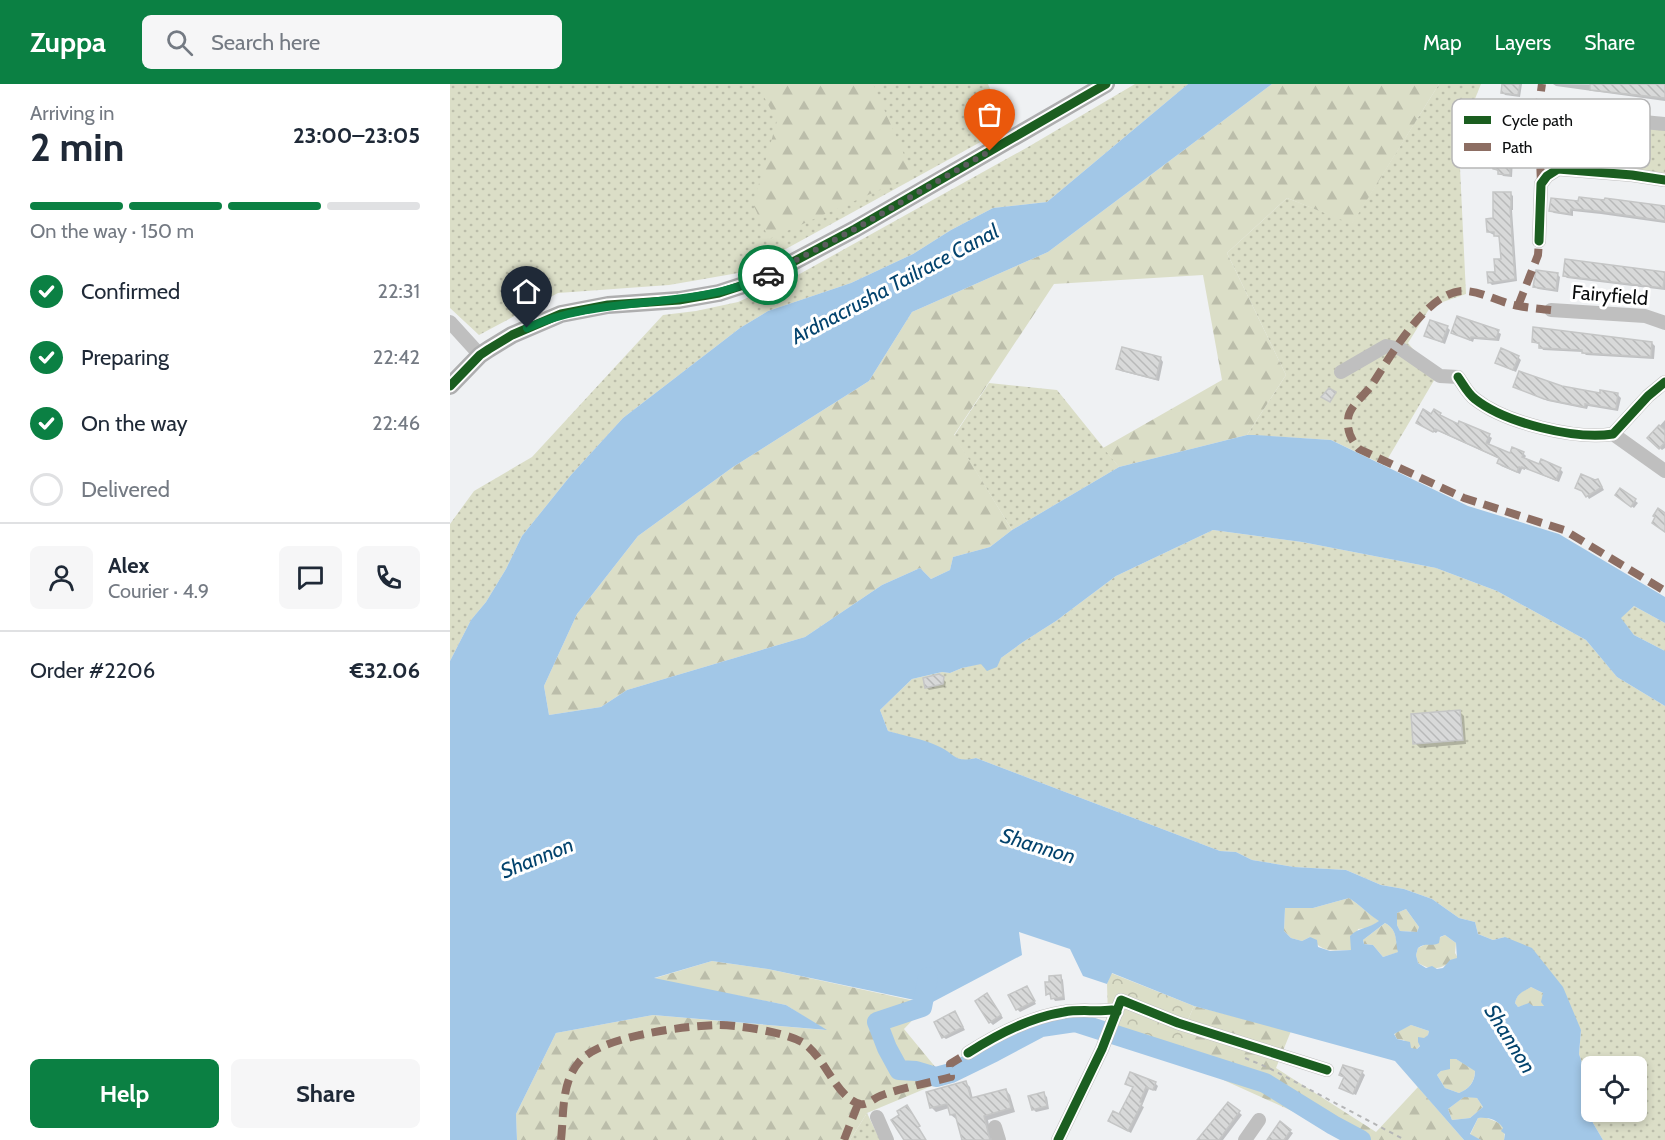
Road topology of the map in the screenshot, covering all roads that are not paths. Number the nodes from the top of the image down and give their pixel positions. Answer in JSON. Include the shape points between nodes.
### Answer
{"nodes":[{"id":1,"x":1106,"y":84,"type":"edge"},
{"id":2,"x":1650,"y":123,"type":"edge"},
{"id":3,"x":1665,"y":124,"type":"edge"},
{"id":4,"x":1665,"y":180,"type":"edge"},
{"id":5,"x":1539,"y":241,"type":"dead end"},
{"id":6,"x":1551,"y":310,"type":"dead end"},
{"id":7,"x":450,"y":322,"type":"edge"},
{"id":8,"x":1665,"y":323,"type":"edge"},
{"id":9,"x":480,"y":355,"type":"junction"},
{"id":10,"x":1341,"y":372,"type":"dead end"},
{"id":11,"x":1665,"y":382,"type":"edge"},
{"id":12,"x":450,"y":386,"type":"edge"},
{"id":13,"x":1613,"y":434,"type":"junction"},
{"id":14,"x":1665,"y":471,"type":"edge"},
{"id":15,"x":1117,"y":1012,"type":"junction"},
{"id":16,"x":968,"y":1053,"type":"dead end"},
{"id":17,"x":1327,"y":1070,"type":"dead end"},
{"id":18,"x":877,"y":1117,"type":"dead end"},
{"id":19,"x":1259,"y":1120,"type":"dead end"},
{"id":20,"x":887,"y":1140,"type":"edge"},
{"id":21,"x":1058,"y":1140,"type":"edge"},
{"id":22,"x":1245,"y":1140,"type":"edge"}],
"edges":[{"from":1,"to":9,"type":"main road","via":[[855,229],[759,279],[719,293],[561,314],[512,335]]},
{"from":2,"to":3,"type":"street"},
{"from":4,"to":5,"type":"street","via":[[1558,169],[1541,184]]},
{"from":6,"to":8,"type":"street","name":"Fairyfield","via":[[1645,316]]},
{"from":7,"to":9,"type":"street"},
{"from":9,"to":12,"type":"main road"},
{"from":10,"to":13,"type":"street","via":[[1386,346],[1401,349],[1440,376],[1458,377],[1474,399],[1527,423],[1583,435]]},
{"from":11,"to":13,"type":"street"},
{"from":13,"to":14,"type":"street"},
{"from":15,"to":16,"type":"street","via":[[1065,1012],[1033,1020]]},
{"from":15,"to":17,"type":"street","via":[[1121,1000],[1178,1023]]},
{"from":15,"to":21,"type":"street"},
{"from":18,"to":20,"type":"street"},
{"from":19,"to":22,"type":"street"}]}
